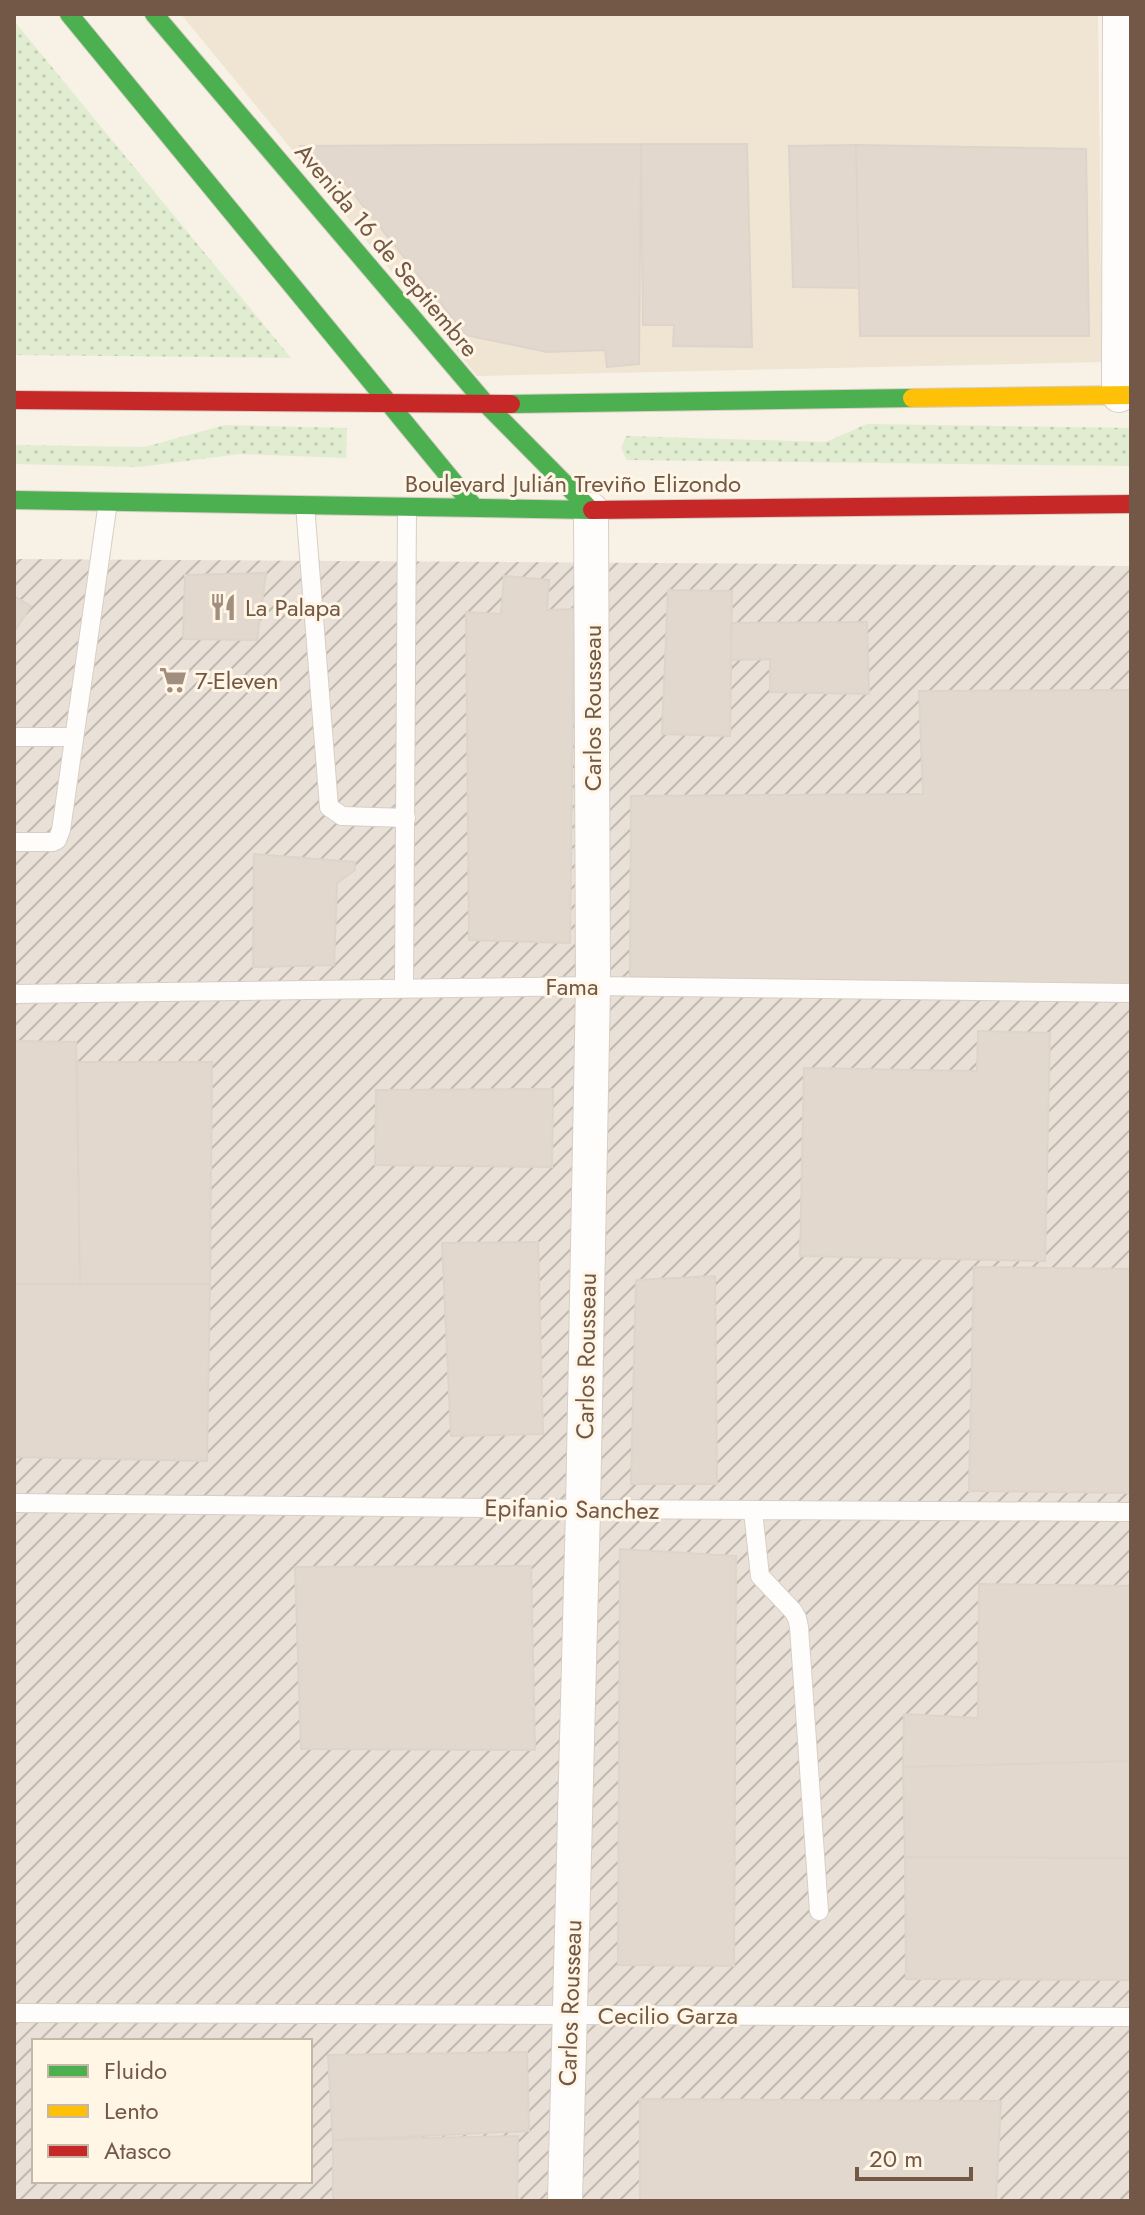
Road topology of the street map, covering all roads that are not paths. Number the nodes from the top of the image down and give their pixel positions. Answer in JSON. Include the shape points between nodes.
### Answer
{"nodes":[{"id":1,"x":69,"y":14,"type":"edge"},
{"id":2,"x":154,"y":14,"type":"edge"},
{"id":3,"x":1120,"y":14,"type":"edge"},
{"id":4,"x":1126,"y":146,"type":"edge"},
{"id":5,"x":1125,"y":395,"type":"edge"},
{"id":6,"x":14,"y":400,"type":"edge"},
{"id":7,"x":391,"y":403,"type":"junction"},
{"id":8,"x":486,"y":404,"type":"junction"},
{"id":9,"x":14,"y":500,"type":"edge"},
{"id":10,"x":108,"y":501,"type":"junction"},
{"id":11,"x":1131,"y":504,"type":"edge"},
{"id":12,"x":305,"y":505,"type":"junction"},
{"id":13,"x":407,"y":506,"type":"junction"},
{"id":14,"x":475,"y":508,"type":"junction"},
{"id":15,"x":591,"y":510,"type":"junction"},
{"id":16,"x":14,"y":737,"type":"edge"},
{"id":17,"x":74,"y":737,"type":"junction"},
{"id":18,"x":406,"y":818,"type":"junction"},
{"id":19,"x":14,"y":842,"type":"edge"},
{"id":20,"x":593,"y":986,"type":"junction"},
{"id":21,"x":404,"y":988,"type":"junction"},
{"id":22,"x":1131,"y":993,"type":"edge"},
{"id":23,"x":14,"y":994,"type":"edge"},
{"id":24,"x":14,"y":1503,"type":"edge"},
{"id":25,"x":583,"y":1509,"type":"junction"},
{"id":26,"x":753,"y":1511,"type":"junction"},
{"id":27,"x":1131,"y":1512,"type":"edge"},
{"id":28,"x":819,"y":1911,"type":"dead end"},
{"id":29,"x":14,"y":2013,"type":"edge"},
{"id":30,"x":570,"y":2015,"type":"junction"},
{"id":31,"x":1131,"y":2017,"type":"edge"},
{"id":32,"x":565,"y":2201,"type":"edge"}],
"edges":[{"from":1,"to":7,"type":"main road"},
{"from":2,"to":8,"type":"main road","name":"Avenida 16 de Septiembre"},
{"from":3,"to":4,"type":"street"},
{"from":4,"to":5,"type":"street"},
{"from":5,"to":8,"type":"main road"},
{"from":6,"to":7,"type":"main road"},
{"from":7,"to":8,"type":"main road"},
{"from":7,"to":14,"type":"main road"},
{"from":8,"to":15,"type":"main road","name":"Avenida 16 de Septiembre"},
{"from":9,"to":10,"type":"main road","name":"Boulevard Julián Treviño Elizondo"},
{"from":10,"to":12,"type":"main road","name":"Boulevard Julián Treviño Elizondo"},
{"from":10,"to":17,"type":"lane"},
{"from":11,"to":15,"type":"main road","name":"Boulevard Julián Treviño Elizondo"},
{"from":12,"to":13,"type":"main road","name":"Boulevard Julián Treviño Elizondo"},
{"from":12,"to":18,"type":"lane","via":[[329,807],[342,816]]},
{"from":13,"to":14,"type":"main road","name":"Boulevard Julián Treviño Elizondo"},
{"from":13,"to":18,"type":"lane"},
{"from":14,"to":15,"type":"main road","name":"Boulevard Julián Treviño Elizondo"},
{"from":15,"to":20,"type":"street","name":"Carlos Rousseau"},
{"from":16,"to":17,"type":"lane"},
{"from":17,"to":19,"type":"lane","via":[[57,840]]},
{"from":18,"to":21,"type":"lane"},
{"from":20,"to":21,"type":"lane","name":"Fama"},
{"from":20,"to":22,"type":"lane","name":"Fama"},
{"from":20,"to":25,"type":"street","name":"Carlos Rousseau"},
{"from":21,"to":23,"type":"lane","name":"Fama"},
{"from":24,"to":25,"type":"lane","name":"Epifanio Sanchez"},
{"from":25,"to":26,"type":"lane","name":"Epifanio Sanchez"},
{"from":25,"to":30,"type":"street","name":"Carlos Rousseau"},
{"from":26,"to":27,"type":"lane","name":"Epifanio Sanchez"},
{"from":26,"to":28,"type":"lane","via":[[760,1576],[793,1611],[799,1627]]},
{"from":29,"to":30,"type":"lane","name":"Cecilio Garza"},
{"from":30,"to":31,"type":"lane","name":"Cecilio Garza"},
{"from":30,"to":32,"type":"street","name":"Carlos Rousseau"}]}
